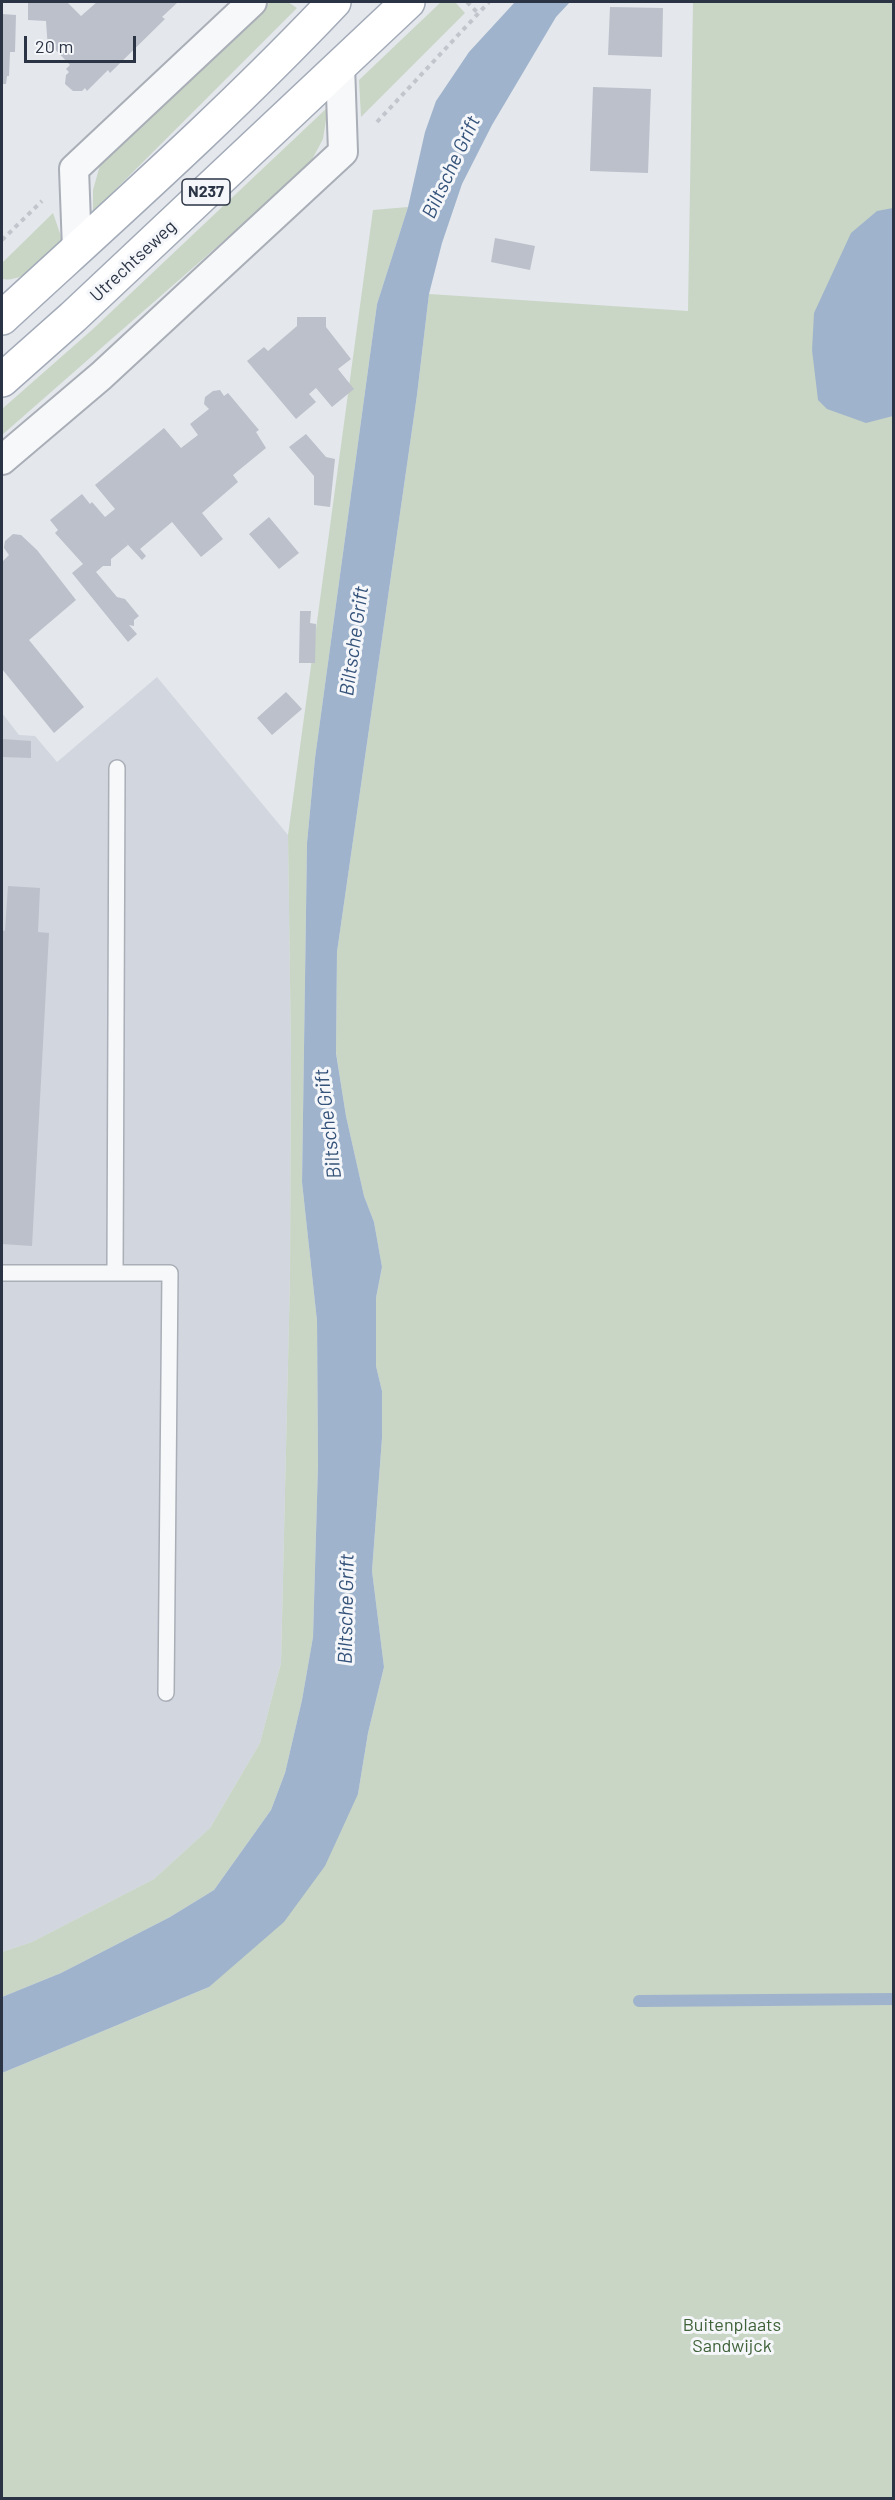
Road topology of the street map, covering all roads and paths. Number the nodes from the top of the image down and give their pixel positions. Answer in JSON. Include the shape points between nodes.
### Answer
{"nodes":[{"id":1,"x":252,"y":2,"type":"edge"},
{"id":2,"x":334,"y":2,"type":"edge"},
{"id":3,"x":408,"y":2,"type":"edge"},
{"id":4,"x":467,"y":2,"type":"edge"},
{"id":5,"x":489,"y":2,"type":"edge"},
{"id":6,"x":478,"y":13,"type":"junction"},
{"id":7,"x":340,"y":65,"type":"junction"},
{"id":8,"x":343,"y":153,"type":"junction"},
{"id":9,"x":74,"y":170,"type":"junction"},
{"id":10,"x":2,"y":240,"type":"edge"},
{"id":11,"x":77,"y":249,"type":"junction"},
{"id":12,"x":2,"y":318,"type":"edge"},
{"id":13,"x":2,"y":380,"type":"edge"},
{"id":14,"x":2,"y":460,"type":"edge"},
{"id":15,"x":117,"y":768,"type":"dead end"},
{"id":16,"x":2,"y":1273,"type":"edge"},
{"id":17,"x":115,"y":1273,"type":"junction"},
{"id":18,"x":166,"y":1693,"type":"dead end"}],
"edges":[{"from":1,"to":9,"type":"street"},
{"from":2,"to":11,"type":"main road","number":"N237","via":[[242,96]]},
{"from":3,"to":7,"type":"main road","name":"Utrechtseweg","number":"N237"},
{"from":4,"to":6,"type":"path"},
{"from":5,"to":6,"type":"path"},
{"from":6,"to":8,"type":"path","via":[[384,115]]},
{"from":7,"to":8,"type":"street"},
{"from":7,"to":13,"type":"main road","name":"Utrechtseweg","number":"N237"},
{"from":8,"to":14,"type":"street","via":[[102,376]]},
{"from":9,"to":10,"type":"path"},
{"from":9,"to":11,"type":"street"},
{"from":11,"to":12,"type":"main road","number":"N237"},
{"from":15,"to":17,"type":"lane"},
{"from":16,"to":17,"type":"lane"},
{"from":17,"to":18,"type":"lane","via":[[170,1273]]}]}
